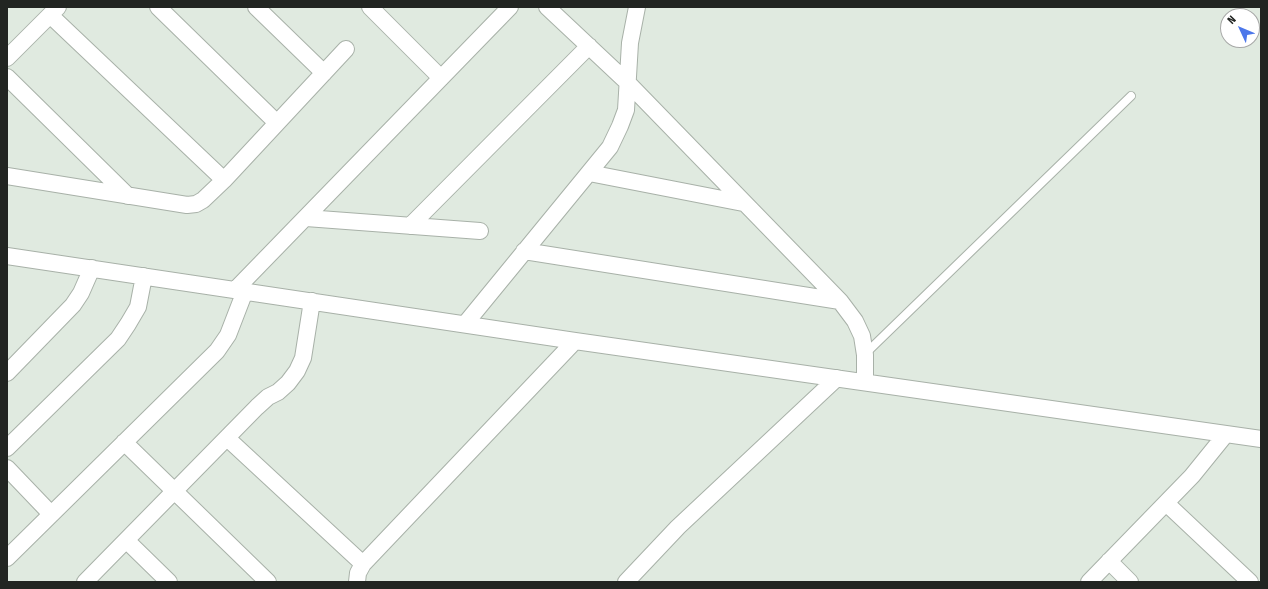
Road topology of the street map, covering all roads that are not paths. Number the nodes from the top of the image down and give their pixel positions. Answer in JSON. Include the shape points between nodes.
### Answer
{"nodes":[{"id":1,"x":158,"y":7,"type":"edge"},
{"id":2,"x":256,"y":7,"type":"edge"},
{"id":3,"x":370,"y":7,"type":"edge"},
{"id":4,"x":510,"y":7,"type":"edge"},
{"id":5,"x":547,"y":7,"type":"edge"},
{"id":6,"x":637,"y":7,"type":"edge"},
{"id":7,"x":54,"y":11,"type":"edge"},
{"id":8,"x":589,"y":46,"type":"junction"},
{"id":9,"x":346,"y":49,"type":"dead end"},
{"id":10,"x":7,"y":58,"type":"edge"},
{"id":11,"x":324,"y":73,"type":"junction"},
{"id":12,"x":7,"y":77,"type":"edge"},
{"id":13,"x":441,"y":78,"type":"junction"},
{"id":14,"x":628,"y":83,"type":"junction"},
{"id":15,"x":1131,"y":96,"type":"dead end"},
{"id":16,"x":277,"y":123,"type":"junction"},
{"id":17,"x":589,"y":173,"type":"junction"},
{"id":18,"x":7,"y":176,"type":"edge"},
{"id":19,"x":224,"y":180,"type":"junction"},
{"id":20,"x":128,"y":196,"type":"junction"},
{"id":21,"x":743,"y":202,"type":"junction"},
{"id":22,"x":306,"y":218,"type":"junction"},
{"id":23,"x":410,"y":226,"type":"junction"},
{"id":24,"x":480,"y":231,"type":"dead end"},
{"id":25,"x":524,"y":252,"type":"junction"},
{"id":26,"x":7,"y":256,"type":"edge"},
{"id":27,"x":92,"y":268,"type":"junction"},
{"id":28,"x":144,"y":276,"type":"junction"},
{"id":29,"x":240,"y":290,"type":"junction"},
{"id":30,"x":312,"y":301,"type":"junction"},
{"id":31,"x":840,"y":301,"type":"junction"},
{"id":32,"x":465,"y":324,"type":"junction"},
{"id":33,"x":575,"y":341,"type":"junction"},
{"id":34,"x":865,"y":355,"type":"junction"},
{"id":35,"x":7,"y":373,"type":"edge"},
{"id":36,"x":837,"y":378,"type":"junction"},
{"id":37,"x":865,"y":382,"type":"junction"},
{"id":38,"x":1226,"y":434,"type":"junction"},
{"id":39,"x":227,"y":438,"type":"junction"},
{"id":40,"x":1261,"y":439,"type":"edge"},
{"id":41,"x":124,"y":442,"type":"junction"},
{"id":42,"x":7,"y":448,"type":"edge"},
{"id":43,"x":7,"y":468,"type":"edge"},
{"id":44,"x":175,"y":491,"type":"junction"},
{"id":45,"x":1166,"y":503,"type":"junction"},
{"id":46,"x":51,"y":514,"type":"junction"},
{"id":47,"x":127,"y":541,"type":"junction"},
{"id":48,"x":7,"y":558,"type":"edge"},
{"id":49,"x":1109,"y":561,"type":"junction"},
{"id":50,"x":363,"y":564,"type":"junction"},
{"id":51,"x":85,"y":582,"type":"edge"},
{"id":52,"x":169,"y":582,"type":"edge"},
{"id":53,"x":268,"y":582,"type":"edge"},
{"id":54,"x":357,"y":582,"type":"edge"},
{"id":55,"x":626,"y":582,"type":"edge"},
{"id":56,"x":1089,"y":582,"type":"edge"},
{"id":57,"x":1130,"y":582,"type":"edge"},
{"id":58,"x":1250,"y":582,"type":"edge"}],
"edges":[{"from":1,"to":16,"type":"street"},
{"from":2,"to":11,"type":"street"},
{"from":3,"to":13,"type":"street"},
{"from":4,"to":13,"type":"street"},
{"from":5,"to":8,"type":"street"},
{"from":6,"to":14,"type":"street","via":[[630,43]]},
{"from":7,"to":10,"type":"street"},
{"from":7,"to":19,"type":"street"},
{"from":8,"to":14,"type":"street"},
{"from":8,"to":23,"type":"street"},
{"from":9,"to":11,"type":"street"},
{"from":11,"to":16,"type":"street"},
{"from":12,"to":20,"type":"street"},
{"from":13,"to":22,"type":"street"},
{"from":14,"to":17,"type":"street","via":[[626,110],[620,126],[610,147]]},
{"from":14,"to":21,"type":"street"},
{"from":15,"to":34,"type":"lane"},
{"from":16,"to":19,"type":"street"},
{"from":17,"to":21,"type":"street"},
{"from":17,"to":25,"type":"street"},
{"from":18,"to":20,"type":"street"},
{"from":19,"to":20,"type":"street","via":[[196,204],[187,205]]},
{"from":21,"to":31,"type":"street"},
{"from":22,"to":23,"type":"street"},
{"from":22,"to":29,"type":"street"},
{"from":23,"to":24,"type":"street"},
{"from":25,"to":31,"type":"street"},
{"from":25,"to":32,"type":"street"},
{"from":26,"to":27,"type":"street"},
{"from":27,"to":28,"type":"street"},
{"from":27,"to":35,"type":"street","via":[[73,305]]},
{"from":28,"to":29,"type":"street"},
{"from":28,"to":42,"type":"street","via":[[138,307],[118,339]]},
{"from":29,"to":30,"type":"street"},
{"from":29,"to":41,"type":"street","via":[[228,335],[217,351]]},
{"from":30,"to":32,"type":"street"},
{"from":30,"to":39,"type":"street","via":[[303,358],[297,371],[288,383],[262,402]]},
{"from":31,"to":34,"type":"street","via":[[855,321],[862,336]]},
{"from":32,"to":33,"type":"street"},
{"from":33,"to":36,"type":"street"},
{"from":33,"to":50,"type":"street"},
{"from":34,"to":37,"type":"street"},
{"from":36,"to":37,"type":"street"},
{"from":36,"to":55,"type":"street","via":[[678,527]]},
{"from":37,"to":38,"type":"street"},
{"from":38,"to":40,"type":"street"},
{"from":38,"to":45,"type":"street"},
{"from":39,"to":44,"type":"street"},
{"from":39,"to":50,"type":"street"},
{"from":41,"to":44,"type":"street"},
{"from":41,"to":46,"type":"street"},
{"from":43,"to":46,"type":"street"},
{"from":44,"to":47,"type":"street"},
{"from":44,"to":53,"type":"street"},
{"from":45,"to":49,"type":"street"},
{"from":45,"to":58,"type":"street"},
{"from":46,"to":48,"type":"street"},
{"from":47,"to":51,"type":"street"},
{"from":47,"to":52,"type":"street"},
{"from":49,"to":56,"type":"street"},
{"from":49,"to":57,"type":"street"},
{"from":50,"to":54,"type":"street"}]}
